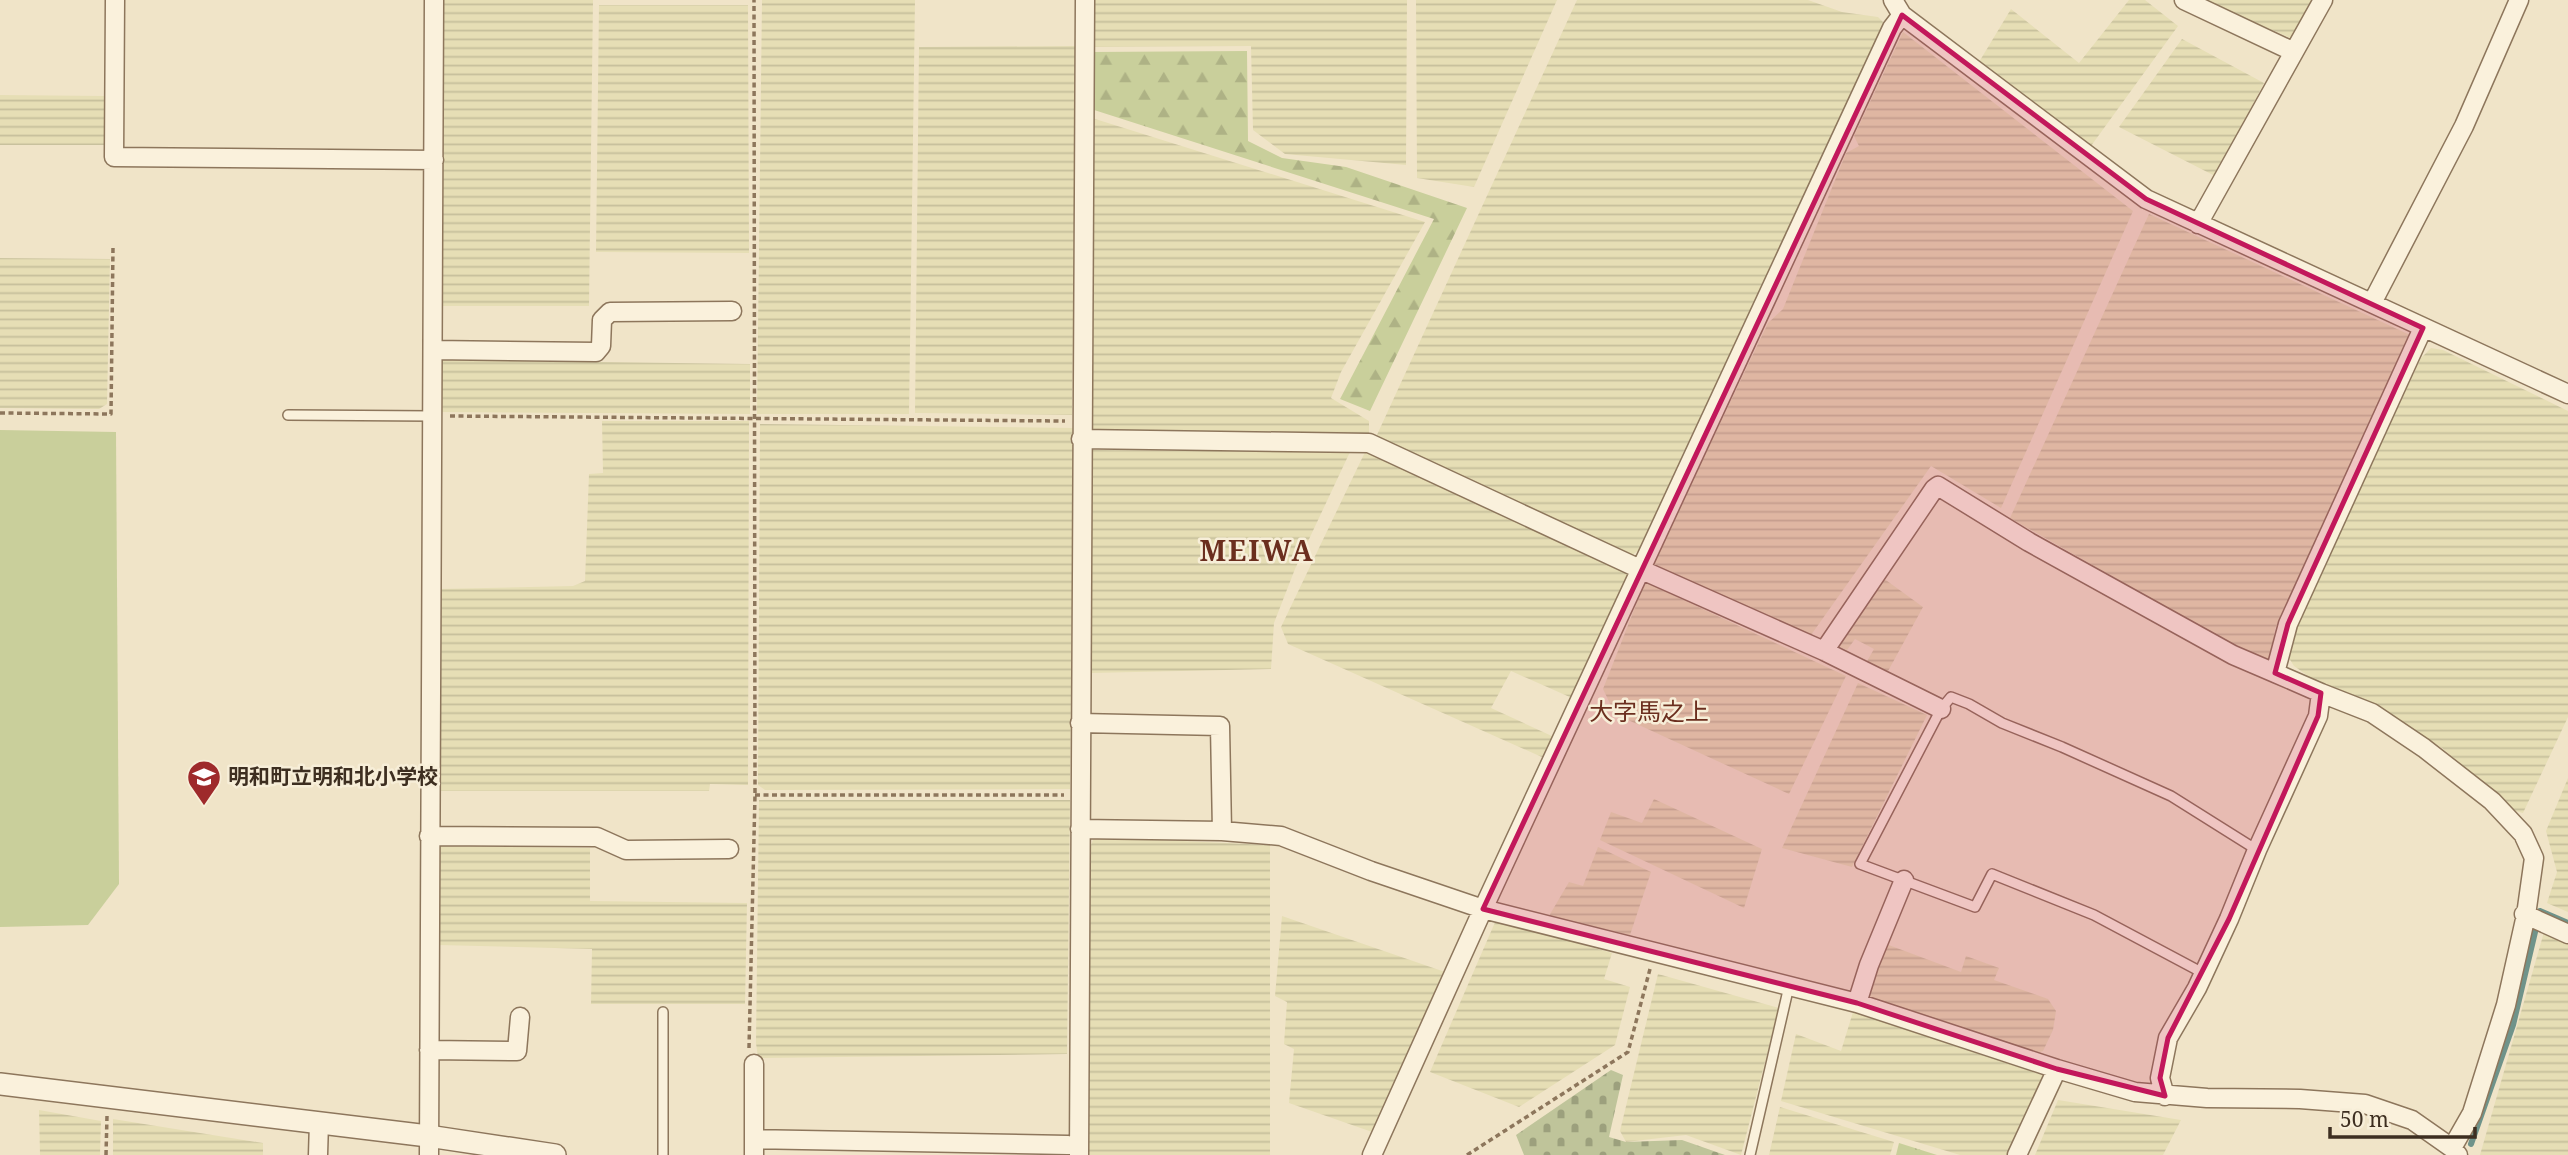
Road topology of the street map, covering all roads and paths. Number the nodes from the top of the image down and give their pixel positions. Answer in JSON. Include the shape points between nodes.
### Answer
{"nodes":[{"id":1,"x":115,"y":0,"type":"edge"},
{"id":2,"x":434,"y":0,"type":"edge"},
{"id":3,"x":754,"y":0,"type":"edge"},
{"id":4,"x":1085,"y":0,"type":"edge"},
{"id":5,"x":2184,"y":0,"type":"edge"},
{"id":6,"x":2323,"y":0,"type":"edge"},
{"id":7,"x":2519,"y":0,"type":"edge"},
{"id":8,"x":1897,"y":7,"type":"edge"},
{"id":9,"x":2292,"y":51,"type":"junction"},
{"id":10,"x":435,"y":160,"type":"junction"},
{"id":11,"x":2198,"y":224,"type":"junction"},
{"id":12,"x":113,"y":247,"type":"dead end"},
{"id":13,"x":2372,"y":303,"type":"junction"},
{"id":14,"x":732,"y":311,"type":"dead end"},
{"id":15,"x":2423,"y":328,"type":"junction"},
{"id":16,"x":433,"y":350,"type":"junction"},
{"id":17,"x":2568,"y":394,"type":"edge"},
{"id":18,"x":0,"y":413,"type":"edge"},
{"id":19,"x":288,"y":415,"type":"dead end"},
{"id":20,"x":432,"y":416,"type":"junction"},
{"id":21,"x":754,"y":417,"type":"junction"},
{"id":22,"x":1081,"y":430,"type":"junction"},
{"id":23,"x":1642,"y":570,"type":"junction"},
{"id":24,"x":1824,"y":651,"type":"junction"},
{"id":25,"x":2275,"y":673,"type":"junction"},
{"id":26,"x":2321,"y":693,"type":"junction"},
{"id":27,"x":1941,"y":709,"type":"junction"},
{"id":28,"x":1080,"y":723,"type":"junction"},
{"id":29,"x":1080,"y":794,"type":"junction"},
{"id":30,"x":755,"y":795,"type":"junction"},
{"id":31,"x":1080,"y":829,"type":"junction"},
{"id":32,"x":1222,"y":831,"type":"junction"},
{"id":33,"x":429,"y":836,"type":"junction"},
{"id":34,"x":729,"y":849,"type":"dead end"},
{"id":35,"x":2257,"y":850,"type":"junction"},
{"id":36,"x":1904,"y":880,"type":"junction"},
{"id":37,"x":1483,"y":909,"type":"junction"},
{"id":38,"x":2525,"y":915,"type":"junction"},
{"id":39,"x":2568,"y":934,"type":"edge"},
{"id":40,"x":1654,"y":953,"type":"junction"},
{"id":41,"x":2203,"y":973,"type":"junction"},
{"id":42,"x":1789,"y":986,"type":"junction"},
{"id":43,"x":1857,"y":1003,"type":"junction"},
{"id":44,"x":663,"y":1012,"type":"dead end"},
{"id":45,"x":520,"y":1017,"type":"dead end"},
{"id":46,"x":429,"y":1050,"type":"junction"},
{"id":47,"x":754,"y":1064,"type":"joint"},
{"id":48,"x":2057,"y":1069,"type":"junction"},
{"id":49,"x":0,"y":1084,"type":"edge"},
{"id":50,"x":2165,"y":1096,"type":"junction"},
{"id":51,"x":107,"y":1097,"type":"junction"},
{"id":52,"x":319,"y":1122,"type":"junction"},
{"id":53,"x":428,"y":1145,"type":"edge"},
{"id":54,"x":755,"y":1147,"type":"edge"},
{"id":55,"x":1074,"y":1150,"type":"edge"},
{"id":56,"x":2455,"y":1152,"type":"edge"},
{"id":57,"x":106,"y":1155,"type":"edge"},
{"id":58,"x":318,"y":1155,"type":"edge"},
{"id":59,"x":555,"y":1155,"type":"edge"},
{"id":60,"x":663,"y":1155,"type":"edge"},
{"id":61,"x":1372,"y":1155,"type":"edge"},
{"id":62,"x":1467,"y":1155,"type":"edge"},
{"id":63,"x":1750,"y":1155,"type":"edge"},
{"id":64,"x":2017,"y":1155,"type":"edge"}],
"edges":[{"from":1,"to":10,"type":"street","via":[[114,157]]},
{"from":2,"to":10,"type":"street"},
{"from":3,"to":21,"type":"path"},
{"from":4,"to":22,"type":"street"},
{"from":5,"to":9,"type":"street"},
{"from":6,"to":9,"type":"street"},
{"from":7,"to":13,"type":"street","via":[[2464,126]]},
{"from":8,"to":11,"type":"street","via":[[2135,192]]},
{"from":8,"to":23,"type":"street","via":[[1886,41]]},
{"from":9,"to":11,"type":"street"},
{"from":10,"to":16,"type":"street"},
{"from":11,"to":13,"type":"street"},
{"from":12,"to":18,"type":"path","via":[[111,414]]},
{"from":13,"to":15,"type":"street"},
{"from":14,"to":16,"type":"street","via":[[610,312],[602,320],[601,346],[596,352]]},
{"from":15,"to":17,"type":"street"},
{"from":15,"to":25,"type":"street","via":[[2288,624]]},
{"from":16,"to":20,"type":"street"},
{"from":19,"to":20,"type":"lane"},
{"from":20,"to":21,"type":"path"},
{"from":20,"to":33,"type":"street"},
{"from":21,"to":22,"type":"path"},
{"from":21,"to":30,"type":"path"},
{"from":22,"to":23,"type":"street","via":[[1370,443]]},
{"from":22,"to":28,"type":"street"},
{"from":23,"to":24,"type":"street"},
{"from":23,"to":37,"type":"street"},
{"from":24,"to":25,"type":"street","via":[[1938,486],[2233,655]]},
{"from":24,"to":27,"type":"street"},
{"from":25,"to":26,"type":"street"},
{"from":26,"to":35,"type":"street","via":[[2318,716]]},
{"from":26,"to":38,"type":"street","via":[[2372,713],[2424,748],[2492,801],[2523,834],[2534,858]]},
{"from":27,"to":35,"type":"lane","via":[[1951,697],[1969,704],[2002,723],[2171,796]]},
{"from":27,"to":36,"type":"lane","via":[[1860,864]]},
{"from":28,"to":29,"type":"street"},
{"from":28,"to":32,"type":"street","via":[[1220,726]]},
{"from":29,"to":30,"type":"path"},
{"from":29,"to":31,"type":"street"},
{"from":30,"to":47,"type":"path","via":[[749,1060]]},
{"from":31,"to":32,"type":"street"},
{"from":31,"to":55,"type":"street"},
{"from":32,"to":37,"type":"street","via":[[1281,836]]},
{"from":33,"to":34,"type":"street","via":[[597,837],[626,850]]},
{"from":33,"to":46,"type":"street"},
{"from":35,"to":41,"type":"street"},
{"from":36,"to":41,"type":"lane","via":[[1975,907],[1992,874],[2094,915]]},
{"from":36,"to":43,"type":"street"},
{"from":37,"to":40,"type":"street"},
{"from":37,"to":61,"type":"street"},
{"from":38,"to":39,"type":"street"},
{"from":38,"to":56,"type":"street","via":[[2506,1006]]},
{"from":40,"to":42,"type":"street"},
{"from":40,"to":62,"type":"path","via":[[1628,1052]]},
{"from":41,"to":50,"type":"street","via":[[2168,1038],[2160,1078]]},
{"from":42,"to":43,"type":"street"},
{"from":42,"to":63,"type":"lane"},
{"from":43,"to":48,"type":"street"},
{"from":44,"to":60,"type":"lane"},
{"from":45,"to":46,"type":"street","via":[[517,1051]]},
{"from":46,"to":53,"type":"street"},
{"from":47,"to":54,"type":"street"},
{"from":48,"to":50,"type":"street"},
{"from":48,"to":64,"type":"street"},
{"from":49,"to":51,"type":"street"},
{"from":50,"to":56,"type":"street","via":[[2365,1104],[2412,1120]]},
{"from":51,"to":52,"type":"street"},
{"from":51,"to":57,"type":"path"},
{"from":52,"to":53,"type":"street"},
{"from":52,"to":58,"type":"street"},
{"from":53,"to":59,"type":"street"},
{"from":54,"to":55,"type":"street"}]}
